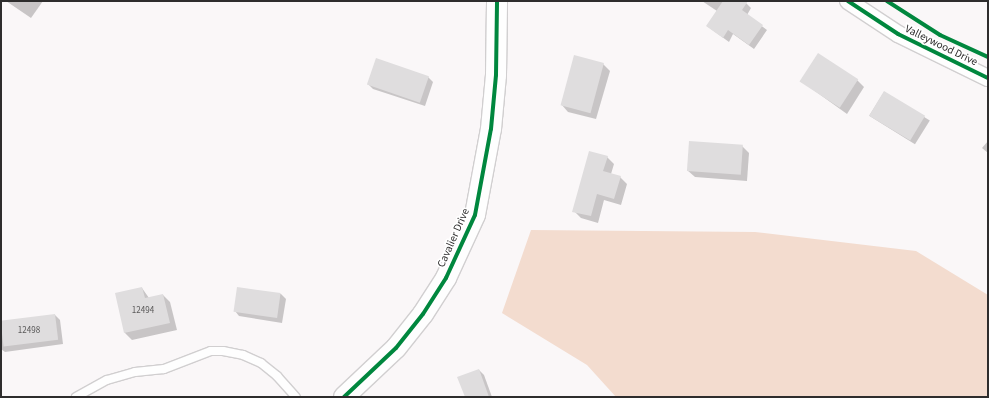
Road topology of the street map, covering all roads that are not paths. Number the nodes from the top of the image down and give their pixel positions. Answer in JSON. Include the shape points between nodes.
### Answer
{"nodes":[{"id":1,"x":496,"y":1,"type":"edge"},
{"id":2,"x":848,"y":1,"type":"edge"},
{"id":3,"x":988,"y":78,"type":"edge"},
{"id":4,"x":76,"y":397,"type":"edge"},
{"id":5,"x":296,"y":397,"type":"edge"},
{"id":6,"x":344,"y":397,"type":"edge"}],
"edges":[{"from":1,"to":6,"type":"street","name":"Cavalier Drive","via":[[496,75],[491,129],[475,215],[446,278],[423,314],[396,348]]},
{"from":2,"to":3,"type":"street","name":"Valleywood Drive","via":[[898,34]]},
{"from":4,"to":5,"type":"lane","via":[[107,380],[135,372],[164,369],[211,351],[243,355],[261,363],[278,376]]}]}
